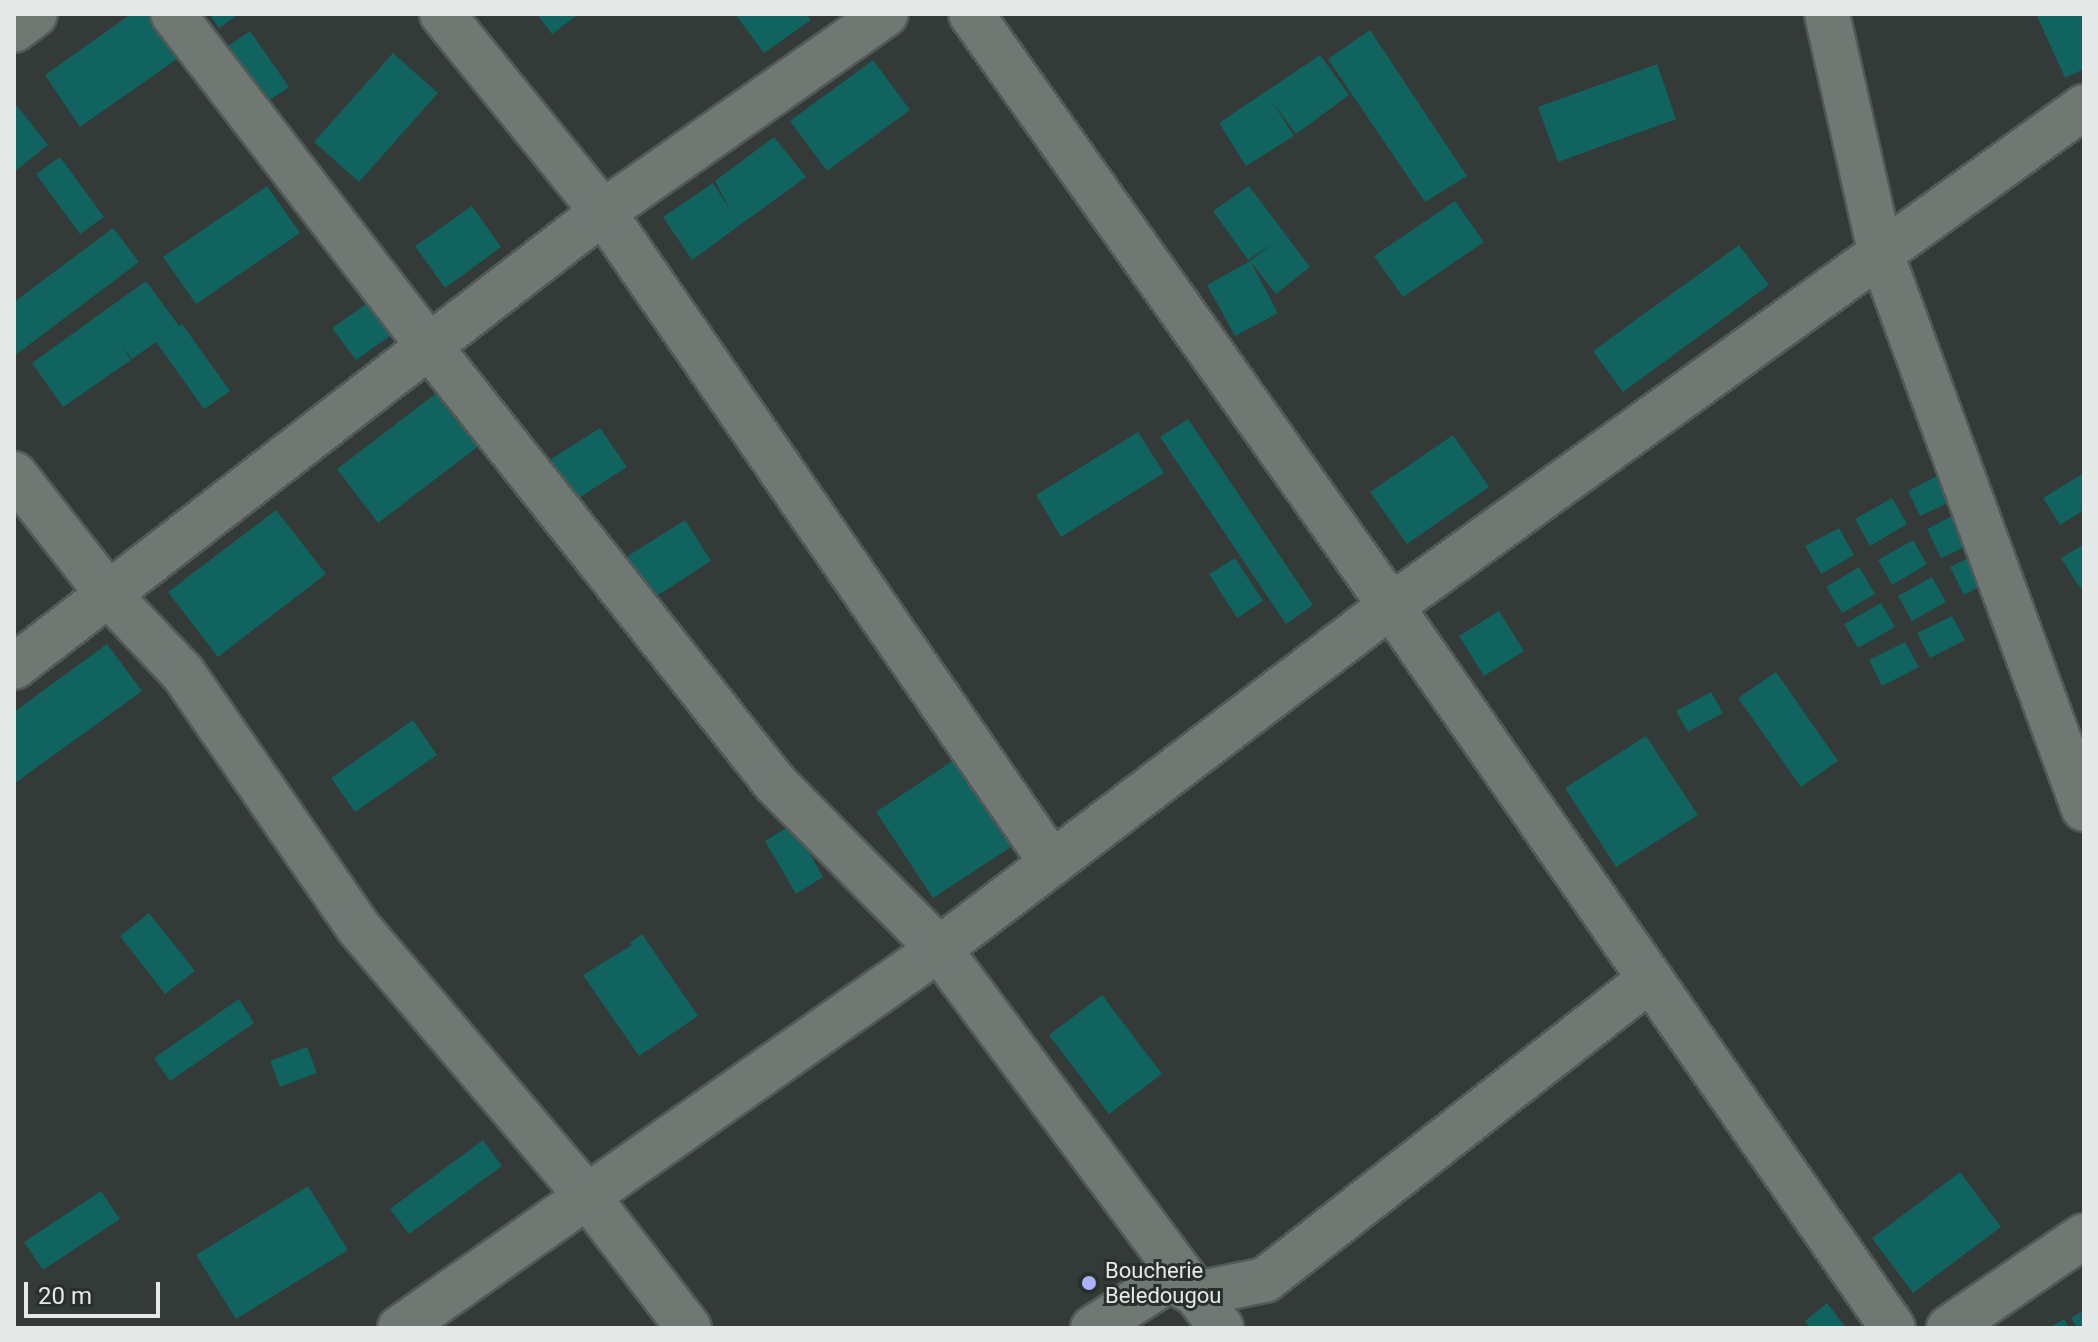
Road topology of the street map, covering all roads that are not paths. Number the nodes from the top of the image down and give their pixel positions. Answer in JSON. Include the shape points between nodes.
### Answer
{"nodes":[{"id":1,"x":35,"y":14,"type":"edge"},
{"id":2,"x":173,"y":14,"type":"edge"},
{"id":3,"x":442,"y":14,"type":"edge"},
{"id":4,"x":886,"y":14,"type":"edge"},
{"id":5,"x":971,"y":14,"type":"edge"},
{"id":6,"x":1827,"y":14,"type":"edge"},
{"id":7,"x":14,"y":30,"type":"edge"},
{"id":8,"x":2084,"y":107,"type":"edge"},
{"id":9,"x":603,"y":212,"type":"junction"},
{"id":10,"x":1880,"y":251,"type":"junction"},
{"id":11,"x":429,"y":346,"type":"junction"},
{"id":12,"x":14,"y":474,"type":"edge"},
{"id":13,"x":108,"y":594,"type":"junction"},
{"id":14,"x":1391,"y":606,"type":"junction"},
{"id":15,"x":14,"y":667,"type":"edge"},
{"id":16,"x":2084,"y":809,"type":"edge"},
{"id":17,"x":1052,"y":863,"type":"junction"},
{"id":18,"x":939,"y":949,"type":"junction"},
{"id":19,"x":1650,"y":979,"type":"junction"},
{"id":20,"x":588,"y":1197,"type":"junction"},
{"id":21,"x":2084,"y":1236,"type":"edge"},
{"id":22,"x":1208,"y":1311,"type":"edge"},
{"id":23,"x":400,"y":1328,"type":"edge"},
{"id":24,"x":689,"y":1328,"type":"edge"},
{"id":25,"x":1093,"y":1328,"type":"edge"},
{"id":26,"x":1893,"y":1328,"type":"edge"},
{"id":27,"x":1949,"y":1328,"type":"edge"}],
"edges":[{"from":1,"to":7,"type":"street"},
{"from":2,"to":11,"type":"street"},
{"from":3,"to":9,"type":"street"},
{"from":4,"to":9,"type":"street"},
{"from":5,"to":14,"type":"street"},
{"from":6,"to":10,"type":"street"},
{"from":8,"to":10,"type":"street"},
{"from":9,"to":11,"type":"street"},
{"from":9,"to":17,"type":"street"},
{"from":10,"to":14,"type":"street"},
{"from":10,"to":16,"type":"street"},
{"from":11,"to":13,"type":"street"},
{"from":11,"to":18,"type":"street","via":[[775,783]]},
{"from":12,"to":13,"type":"street"},
{"from":13,"to":15,"type":"street"},
{"from":13,"to":20,"type":"street","via":[[183,673],[358,927]]},
{"from":14,"to":17,"type":"street"},
{"from":14,"to":19,"type":"street"},
{"from":17,"to":18,"type":"street"},
{"from":18,"to":20,"type":"street"},
{"from":18,"to":22,"type":"street"},
{"from":19,"to":22,"type":"street","via":[[1265,1280]]},
{"from":19,"to":26,"type":"street"},
{"from":20,"to":23,"type":"street"},
{"from":20,"to":24,"type":"street"},
{"from":21,"to":27,"type":"street"},
{"from":22,"to":25,"type":"street","via":[[1170,1279]]}]}
